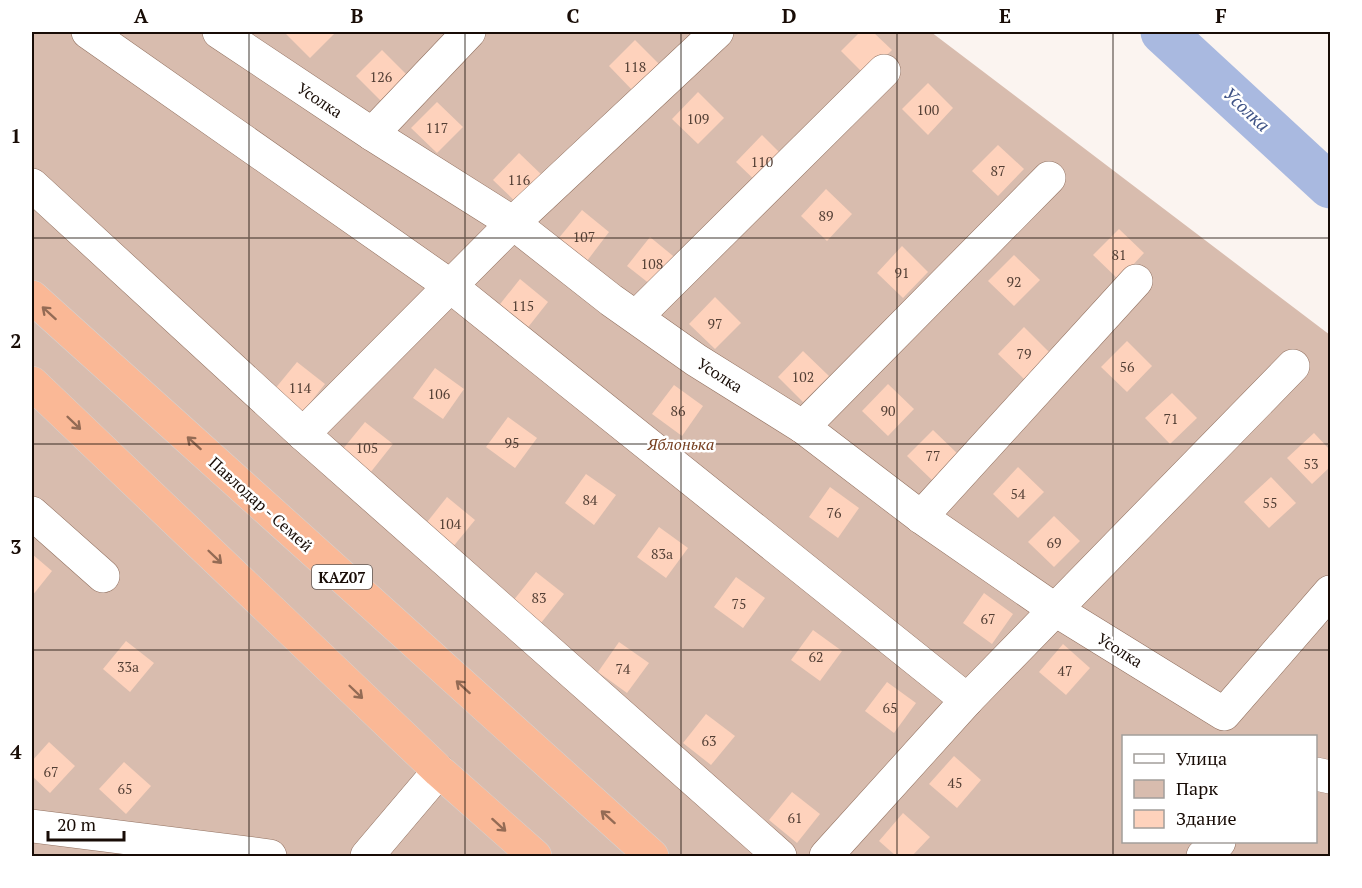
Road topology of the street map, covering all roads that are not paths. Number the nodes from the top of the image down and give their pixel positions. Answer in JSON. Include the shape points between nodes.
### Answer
{"nodes":[{"id":1,"x":88,"y":32,"type":"edge"},
{"id":2,"x":469,"y":32,"type":"edge"},
{"id":3,"x":717,"y":32,"type":"edge"},
{"id":4,"x":236,"y":36,"type":"edge"},
{"id":5,"x":884,"y":71,"type":"dead end"},
{"id":6,"x":372,"y":134,"type":"junction"},
{"id":7,"x":1049,"y":178,"type":"dead end"},
{"id":8,"x":32,"y":185,"type":"edge"},
{"id":9,"x":513,"y":223,"type":"junction"},
{"id":10,"x":1136,"y":281,"type":"dead end"},
{"id":11,"x":449,"y":285,"type":"junction"},
{"id":12,"x":32,"y":297,"type":"edge"},
{"id":13,"x":636,"y":317,"type":"junction"},
{"id":14,"x":1293,"y":366,"type":"dead end"},
{"id":15,"x":32,"y":382,"type":"edge"},
{"id":16,"x":803,"y":427,"type":"junction"},
{"id":17,"x":303,"y":434,"type":"junction"},
{"id":18,"x":32,"y":513,"type":"edge"},
{"id":19,"x":921,"y":517,"type":"junction"},
{"id":20,"x":103,"y":576,"type":"dead end"},
{"id":21,"x":1330,"y":592,"type":"edge"},
{"id":22,"x":1054,"y":609,"type":"junction"},
{"id":23,"x":967,"y":700,"type":"junction"},
{"id":24,"x":439,"y":771,"type":"junction"},
{"id":25,"x":32,"y":826,"type":"edge"},
{"id":26,"x":1218,"y":843,"type":"edge"},
{"id":27,"x":270,"y":856,"type":"edge"},
{"id":28,"x":367,"y":856,"type":"edge"},
{"id":29,"x":535,"y":856,"type":"edge"},
{"id":30,"x":652,"y":856,"type":"edge"},
{"id":31,"x":780,"y":856,"type":"edge"},
{"id":32,"x":826,"y":856,"type":"edge"},
{"id":33,"x":1203,"y":856,"type":"edge"}],
"edges":[{"from":1,"to":11,"type":"street"},
{"from":2,"to":6,"type":"street"},
{"from":3,"to":9,"type":"street"},
{"from":4,"to":6,"type":"street","name":"Усолка"},
{"from":5,"to":13,"type":"street"},
{"from":6,"to":9,"type":"street","name":"Усолка"},
{"from":7,"to":16,"type":"street"},
{"from":8,"to":17,"type":"street"},
{"from":9,"to":11,"type":"street"},
{"from":9,"to":13,"type":"street","name":"Усолка"},
{"from":10,"to":19,"type":"street"},
{"from":11,"to":17,"type":"street"},
{"from":11,"to":23,"type":"street"},
{"from":30,"to":12,"type":"highway","name":"Павлодар - Семей","number":"KAZ07","one_way":true},
{"from":13,"to":16,"type":"street","name":"Усолка"},
{"from":14,"to":22,"type":"street"},
{"from":15,"to":24,"type":"highway","one_way":true},
{"from":16,"to":19,"type":"street","name":"Усолка"},
{"from":17,"to":31,"type":"street"},
{"from":18,"to":20,"type":"street"},
{"from":19,"to":22,"type":"street","name":"Усолка"},
{"from":21,"to":22,"type":"street","name":"Усолка","via":[[1224,714]]},
{"from":22,"to":23,"type":"street"},
{"from":23,"to":32,"type":"street"},
{"from":24,"to":28,"type":"street"},
{"from":24,"to":29,"type":"highway","one_way":true},
{"from":25,"to":27,"type":"street"},
{"from":26,"to":33,"type":"street"}]}
